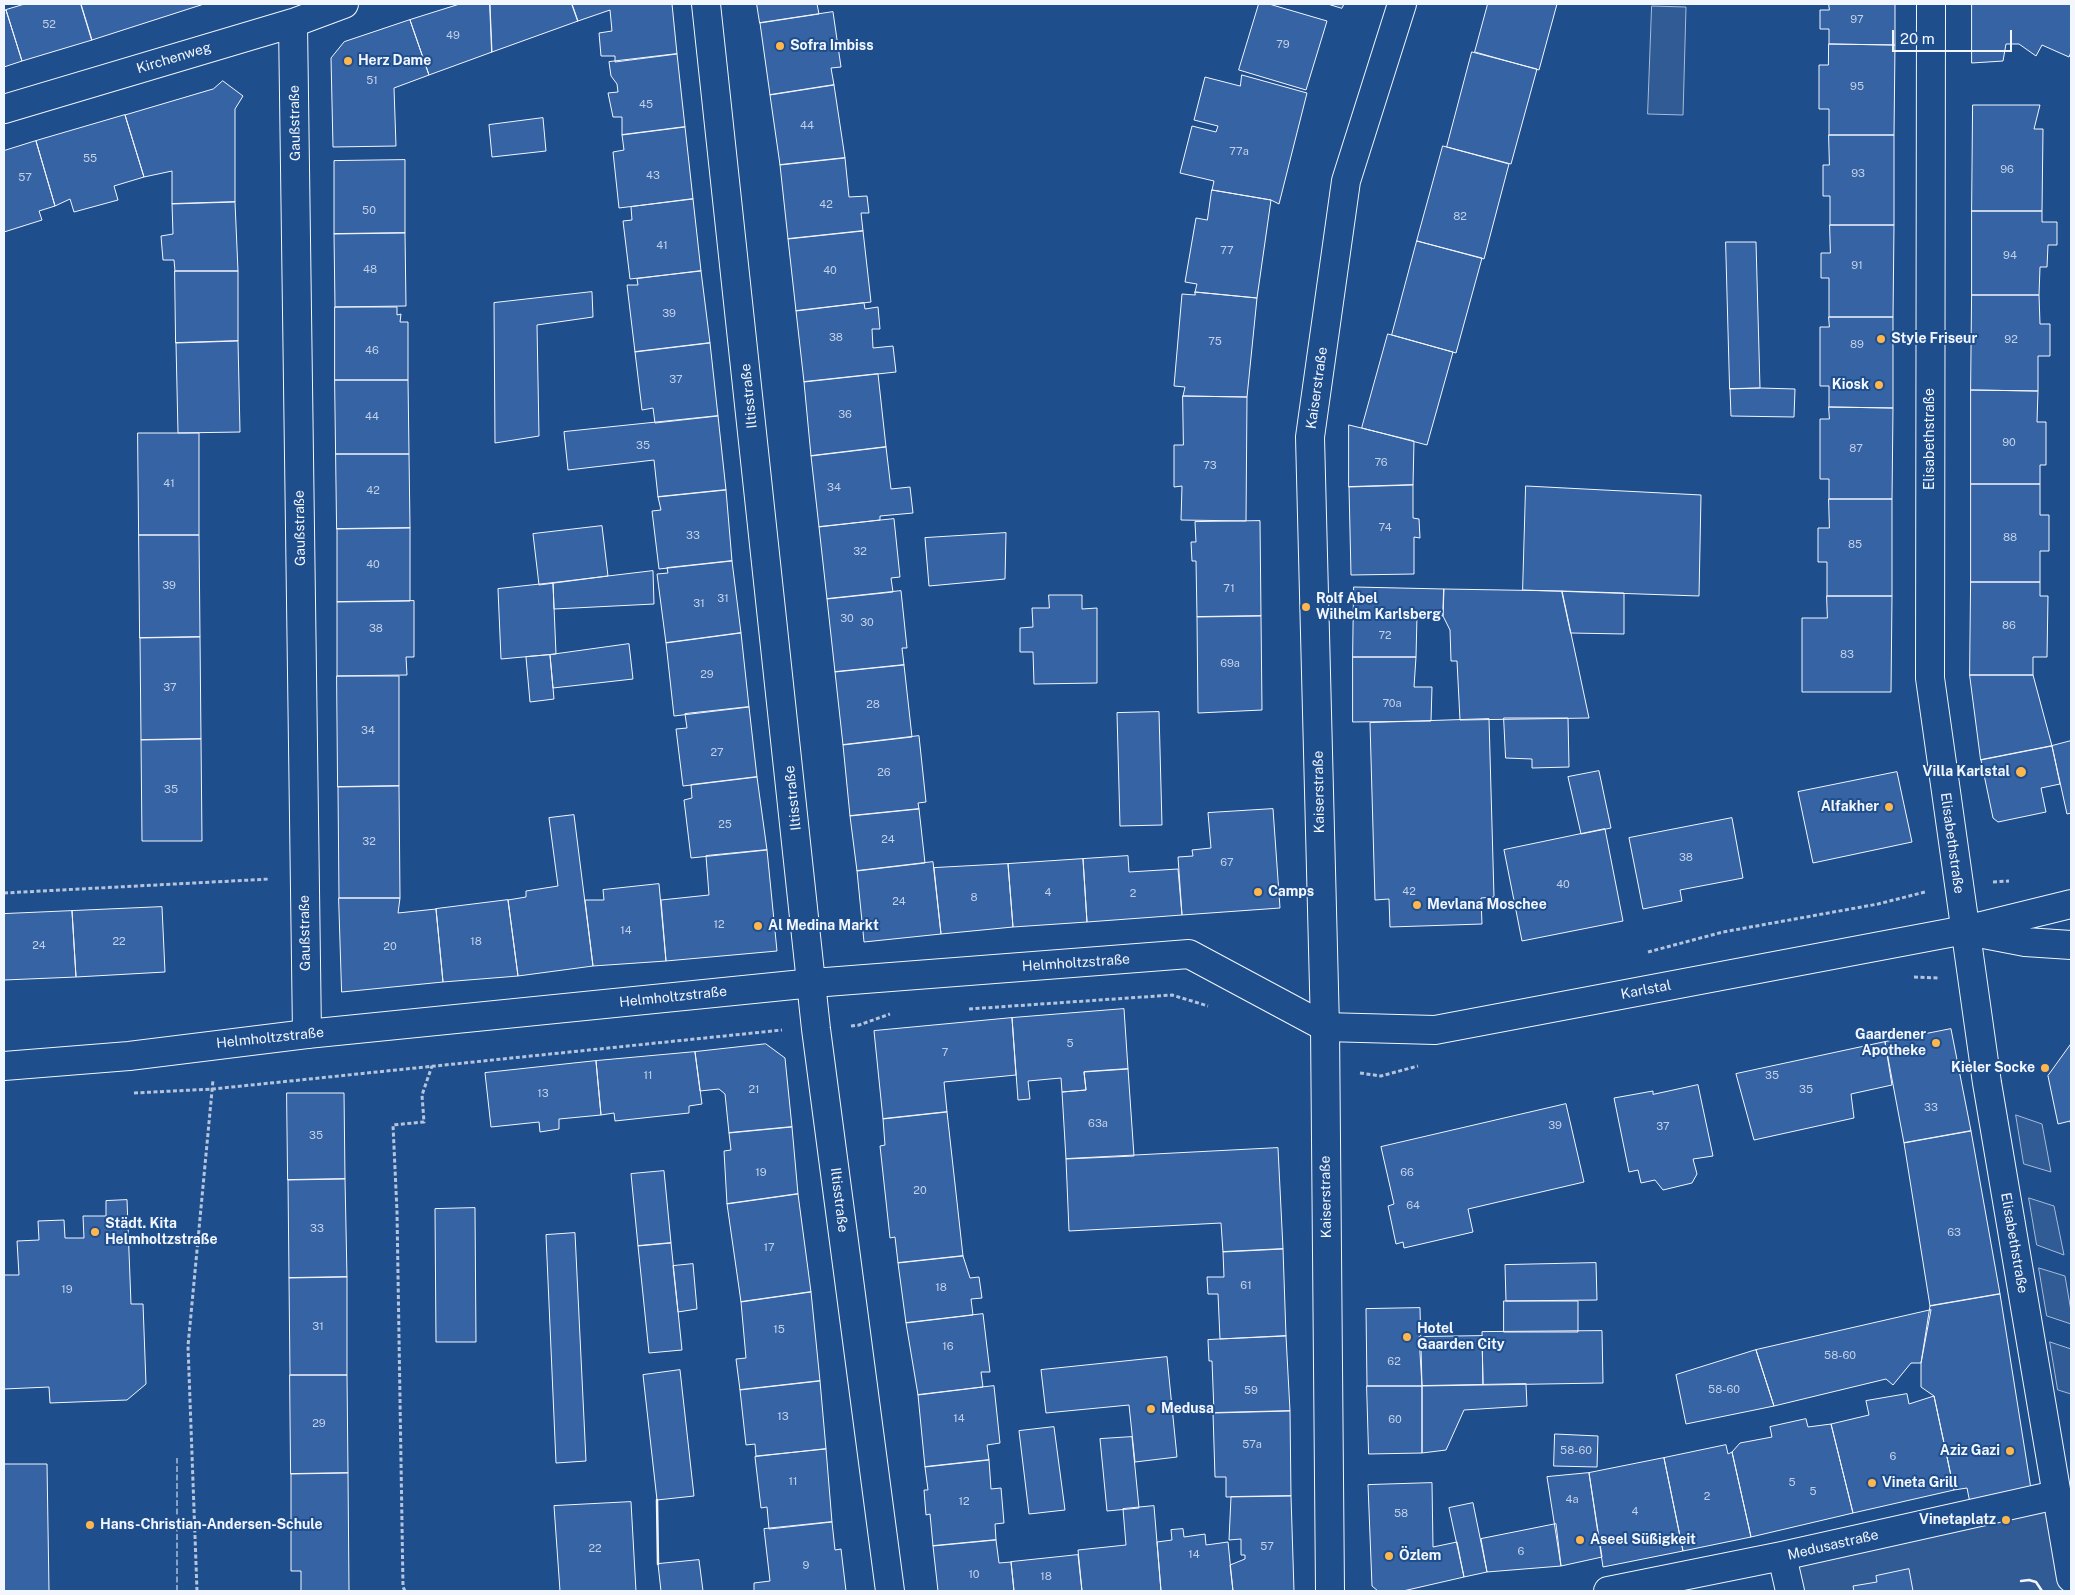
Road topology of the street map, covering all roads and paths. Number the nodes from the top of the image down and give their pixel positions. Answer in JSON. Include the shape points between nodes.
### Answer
{"nodes":[{"id":1,"x":344,"y":4,"type":"edge"},
{"id":2,"x":706,"y":4,"type":"edge"},
{"id":3,"x":1402,"y":4,"type":"edge"},
{"id":4,"x":1931,"y":4,"type":"edge"},
{"id":5,"x":293,"y":23,"type":"junction"},
{"id":6,"x":4,"y":109,"type":"edge"},
{"id":7,"x":304,"y":878,"type":"junction"},
{"id":8,"x":4,"y":893,"type":"edge"},
{"id":9,"x":2071,"y":904,"type":"edge"},
{"id":10,"x":1965,"y":930,"type":"junction"},
{"id":11,"x":2071,"y":945,"type":"edge"},
{"id":12,"x":1904,"y":977,"type":"dead end"},
{"id":13,"x":1972,"y":978,"type":"junction"},
{"id":14,"x":813,"y":983,"type":"junction"},
{"id":15,"x":967,"y":1009,"type":"dead end"},
{"id":16,"x":1216,"y":1009,"type":"dead end"},
{"id":17,"x":899,"y":1014,"type":"dead end"},
{"id":18,"x":1324,"y":1027,"type":"junction"},
{"id":19,"x":816,"y":1029,"type":"junction"},
{"id":20,"x":307,"y":1034,"type":"junction"},
{"id":21,"x":216,"y":1044,"type":"junction"},
{"id":22,"x":4,"y":1066,"type":"edge"},
{"id":23,"x":432,"y":1066,"type":"junction"},
{"id":24,"x":1419,"y":1066,"type":"dead end"},
{"id":25,"x":1325,"y":1067,"type":"junction"},
{"id":26,"x":213,"y":1089,"type":"junction"},
{"id":27,"x":128,"y":1094,"type":"dead end"},
{"id":28,"x":2056,"y":1495,"type":"junction"},
{"id":29,"x":2068,"y":1543,"type":"edge"},
{"id":30,"x":1782,"y":1556,"type":"junction"},
{"id":31,"x":2071,"y":1578,"type":"edge"},
{"id":32,"x":197,"y":1591,"type":"edge"},
{"id":33,"x":405,"y":1591,"type":"edge"},
{"id":34,"x":890,"y":1591,"type":"edge"},
{"id":35,"x":1330,"y":1591,"type":"edge"},
{"id":36,"x":1608,"y":1591,"type":"edge"},
{"id":37,"x":1790,"y":1591,"type":"edge"}],
"edges":[{"from":1,"to":5,"type":"street","name":"Kirchenweg"},
{"from":2,"to":14,"type":"street","name":"Iltisstraße"},
{"from":3,"to":18,"type":"street","name":"Kaiserstraße","via":[[1346,181],[1310,436]]},
{"from":4,"to":10,"type":"street","name":"Elisabethstraße","via":[[1930,678]]},
{"from":5,"to":6,"type":"street","name":"Kirchenweg"},
{"from":5,"to":7,"type":"street","name":"Gaußstraße"},
{"from":7,"to":8,"type":"path"},
{"from":7,"to":20,"type":"street","name":"Gaußstraße"},
{"from":9,"to":10,"type":"street","name":"Karlstal"},
{"from":10,"to":11,"type":"street","name":"Karlstal","via":[[2025,942]]},
{"from":10,"to":13,"type":"street","name":"Elisabethstraße"},
{"from":10,"to":18,"type":"street","name":"Karlstal","via":[[1435,1030]]},
{"from":12,"to":13,"type":"path"},
{"from":13,"to":28,"type":"street","name":"Elisabethstraße"},
{"from":14,"to":18,"type":"street","name":"Helmholtzstraße","via":[[1189,954]]},
{"from":14,"to":19,"type":"street","name":"Iltisstraße"},
{"from":14,"to":20,"type":"street","name":"Helmholtzstraße"},
{"from":15,"to":16,"type":"path","via":[[1172,995]]},
{"from":17,"to":19,"type":"path","via":[[859,1025]]},
{"from":18,"to":25,"type":"street","name":"Kaiserstraße"},
{"from":19,"to":23,"type":"path","via":[[789,1029]]},
{"from":19,"to":34,"type":"street","name":"Iltisstraße"},
{"from":20,"to":21,"type":"street","name":"Helmholtzstraße"},
{"from":21,"to":22,"type":"street","name":"Helmholtzstraße","via":[[129,1056]]},
{"from":21,"to":26,"type":"path"},
{"from":23,"to":26,"type":"path"},
{"from":23,"to":33,"type":"path","via":[[422,1095],[424,1122],[393,1126]]},
{"from":24,"to":25,"type":"path","via":[[1381,1076]]},
{"from":25,"to":35,"type":"street","name":"Kaiserstraße"},
{"from":26,"to":27,"type":"path"},
{"from":26,"to":32,"type":"path","via":[[188,1346]]},
{"from":28,"to":29,"type":"street"},
{"from":28,"to":30,"type":"street","name":"Medusastraße"},
{"from":29,"to":31,"type":"street"},
{"from":30,"to":36,"type":"street","name":"Medusastraße"},
{"from":30,"to":37,"type":"street"}]}
